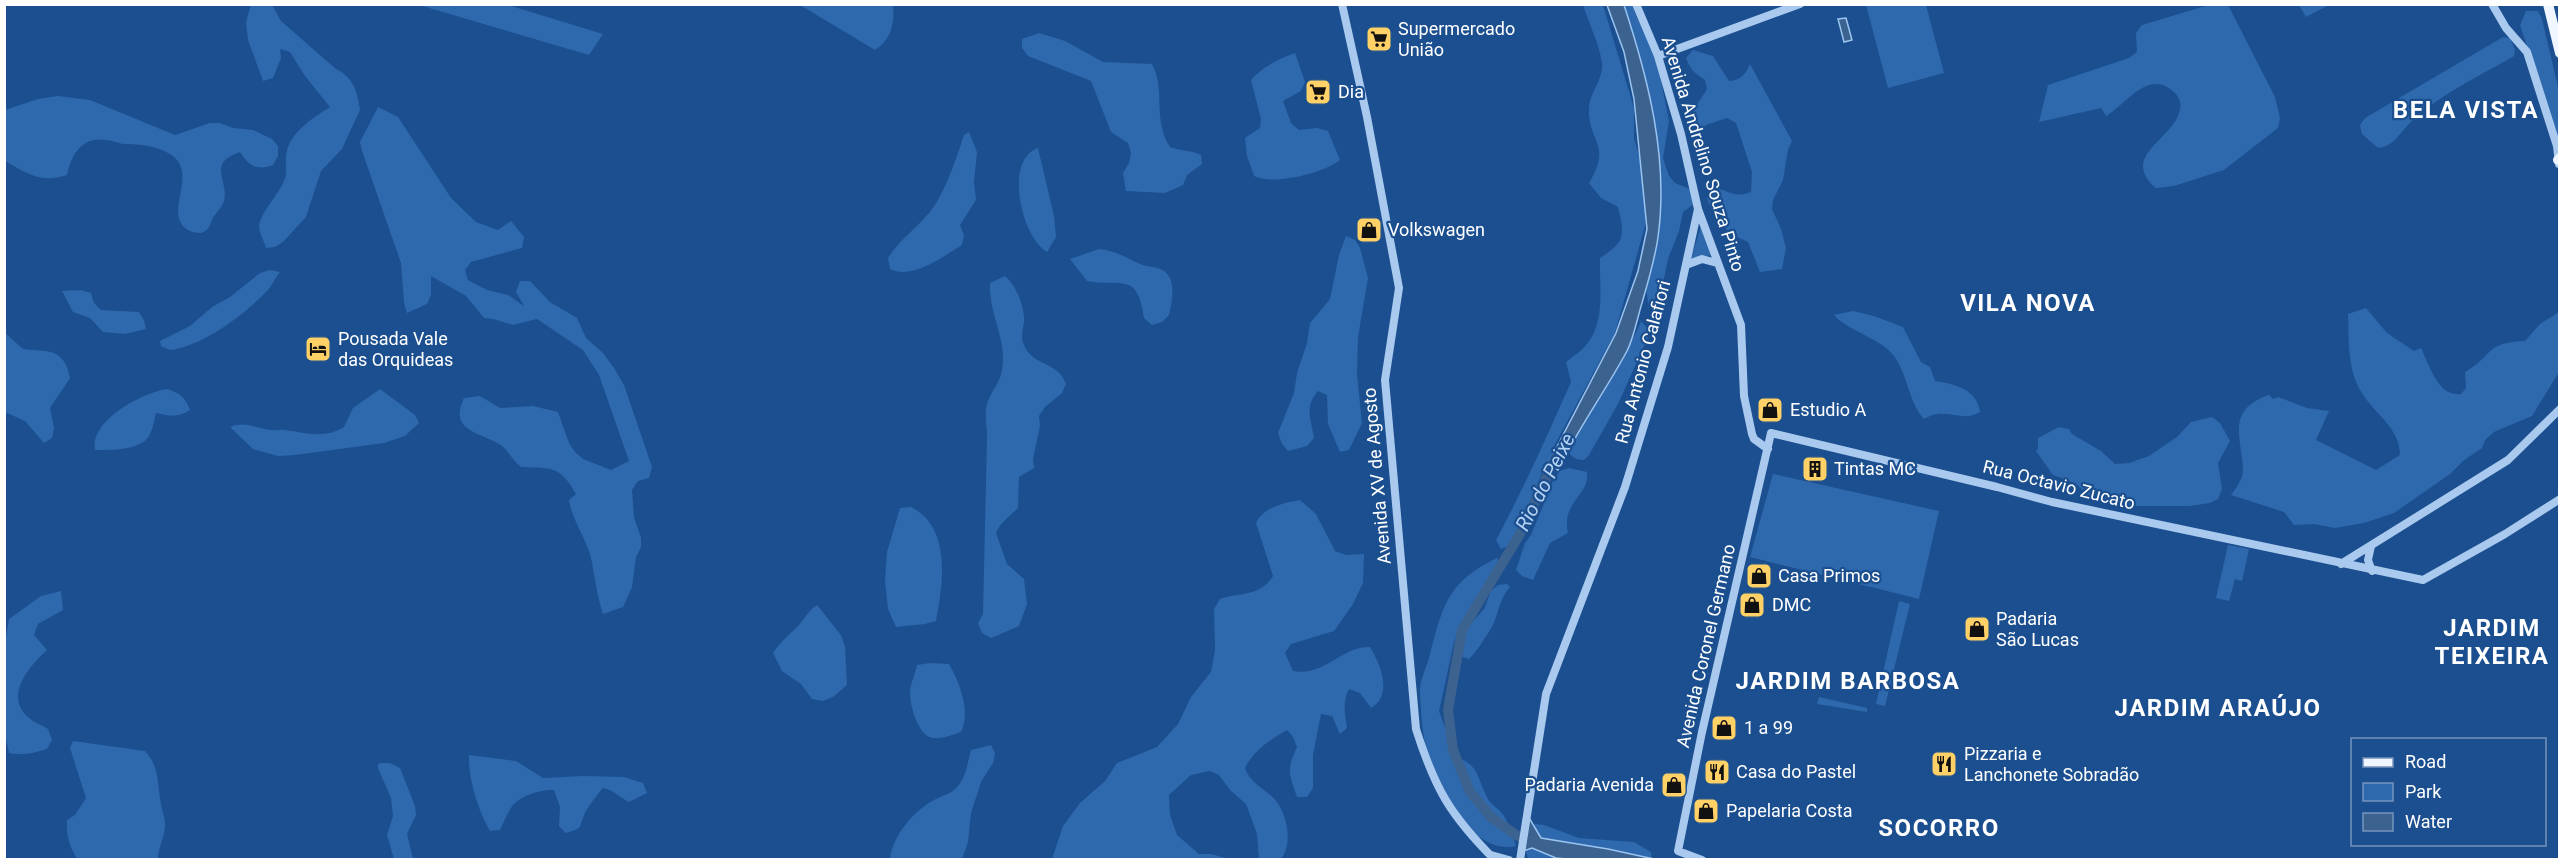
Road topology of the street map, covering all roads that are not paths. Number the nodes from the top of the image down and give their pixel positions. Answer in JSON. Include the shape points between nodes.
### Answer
{"nodes":[{"id":1,"x":1342,"y":4,"type":"edge"},
{"id":2,"x":1636,"y":4,"type":"edge"},
{"id":3,"x":1800,"y":4,"type":"edge"},
{"id":4,"x":2492,"y":4,"type":"edge"},
{"id":5,"x":2548,"y":4,"type":"edge"},
{"id":6,"x":2559,"y":53,"type":"edge"},
{"id":7,"x":1658,"y":56,"type":"junction"},
{"id":8,"x":2557,"y":137,"type":"edge"},
{"id":9,"x":2559,"y":161,"type":"edge"},
{"id":10,"x":1698,"y":209,"type":"junction"},
{"id":11,"x":1717,"y":263,"type":"junction"},
{"id":12,"x":1686,"y":265,"type":"junction"},
{"id":13,"x":2559,"y":409,"type":"edge"},
{"id":14,"x":1771,"y":433,"type":"joint"},
{"id":15,"x":1768,"y":449,"type":"junction"},
{"id":16,"x":2559,"y":499,"type":"edge"},
{"id":17,"x":2371,"y":546,"type":"junction"},
{"id":18,"x":2341,"y":564,"type":"junction"},
{"id":19,"x":2372,"y":571,"type":"junction"},
{"id":20,"x":1520,"y":856,"type":"edge"},
{"id":21,"x":1493,"y":857,"type":"edge"},
{"id":22,"x":1509,"y":860,"type":"edge"},
{"id":23,"x":1702,"y":860,"type":"edge"}],
"edges":[{"from":1,"to":21,"type":"street","name":"Avenida XV de Agosto","via":[[1399,288],[1385,380],[1416,729],[1446,804]]},
{"from":2,"to":7,"type":"street","name":"Avenida Andrelino Souza Pinto"},
{"from":3,"to":7,"type":"street"},
{"from":4,"to":8,"type":"street","via":[[2527,52]]},
{"from":5,"to":6,"type":"main road"},
{"from":7,"to":10,"type":"street","name":"Avenida Andrelino Souza Pinto"},
{"from":8,"to":9,"type":"street"},
{"from":10,"to":11,"type":"street","name":"Avenida Andrelino Souza Pinto"},
{"from":10,"to":12,"type":"street","name":"Rua Antonio Calafiori"},
{"from":11,"to":12,"type":"street","via":[[1702,259]]},
{"from":11,"to":15,"type":"street","name":"Avenida Andrelino Souza Pinto","via":[[1741,325],[1744,396],[1752,434]]},
{"from":12,"to":20,"type":"street","name":"Rua Antonio Calafiori","via":[[1668,347],[1625,487],[1546,694]]},
{"from":13,"to":17,"type":"street","via":[[2508,460]]},
{"from":14,"to":15,"type":"street","name":"Avenida Coronel Germano"},
{"from":14,"to":18,"type":"street","name":"Rua Octavio Zucato","via":[[2052,502]]},
{"from":15,"to":23,"type":"street","name":"Avenida Coronel Germano","via":[[1678,851]]},
{"from":16,"to":19,"type":"street","name":"Rua Octavio Zucato","via":[[2423,580]]},
{"from":17,"to":18,"type":"street"},
{"from":17,"to":19,"type":"street","via":[[2368,560]]},
{"from":18,"to":19,"type":"street","name":"Rua Octavio Zucato"},
{"from":21,"to":22,"type":"street","name":"Avenida XV de Agosto"}]}
